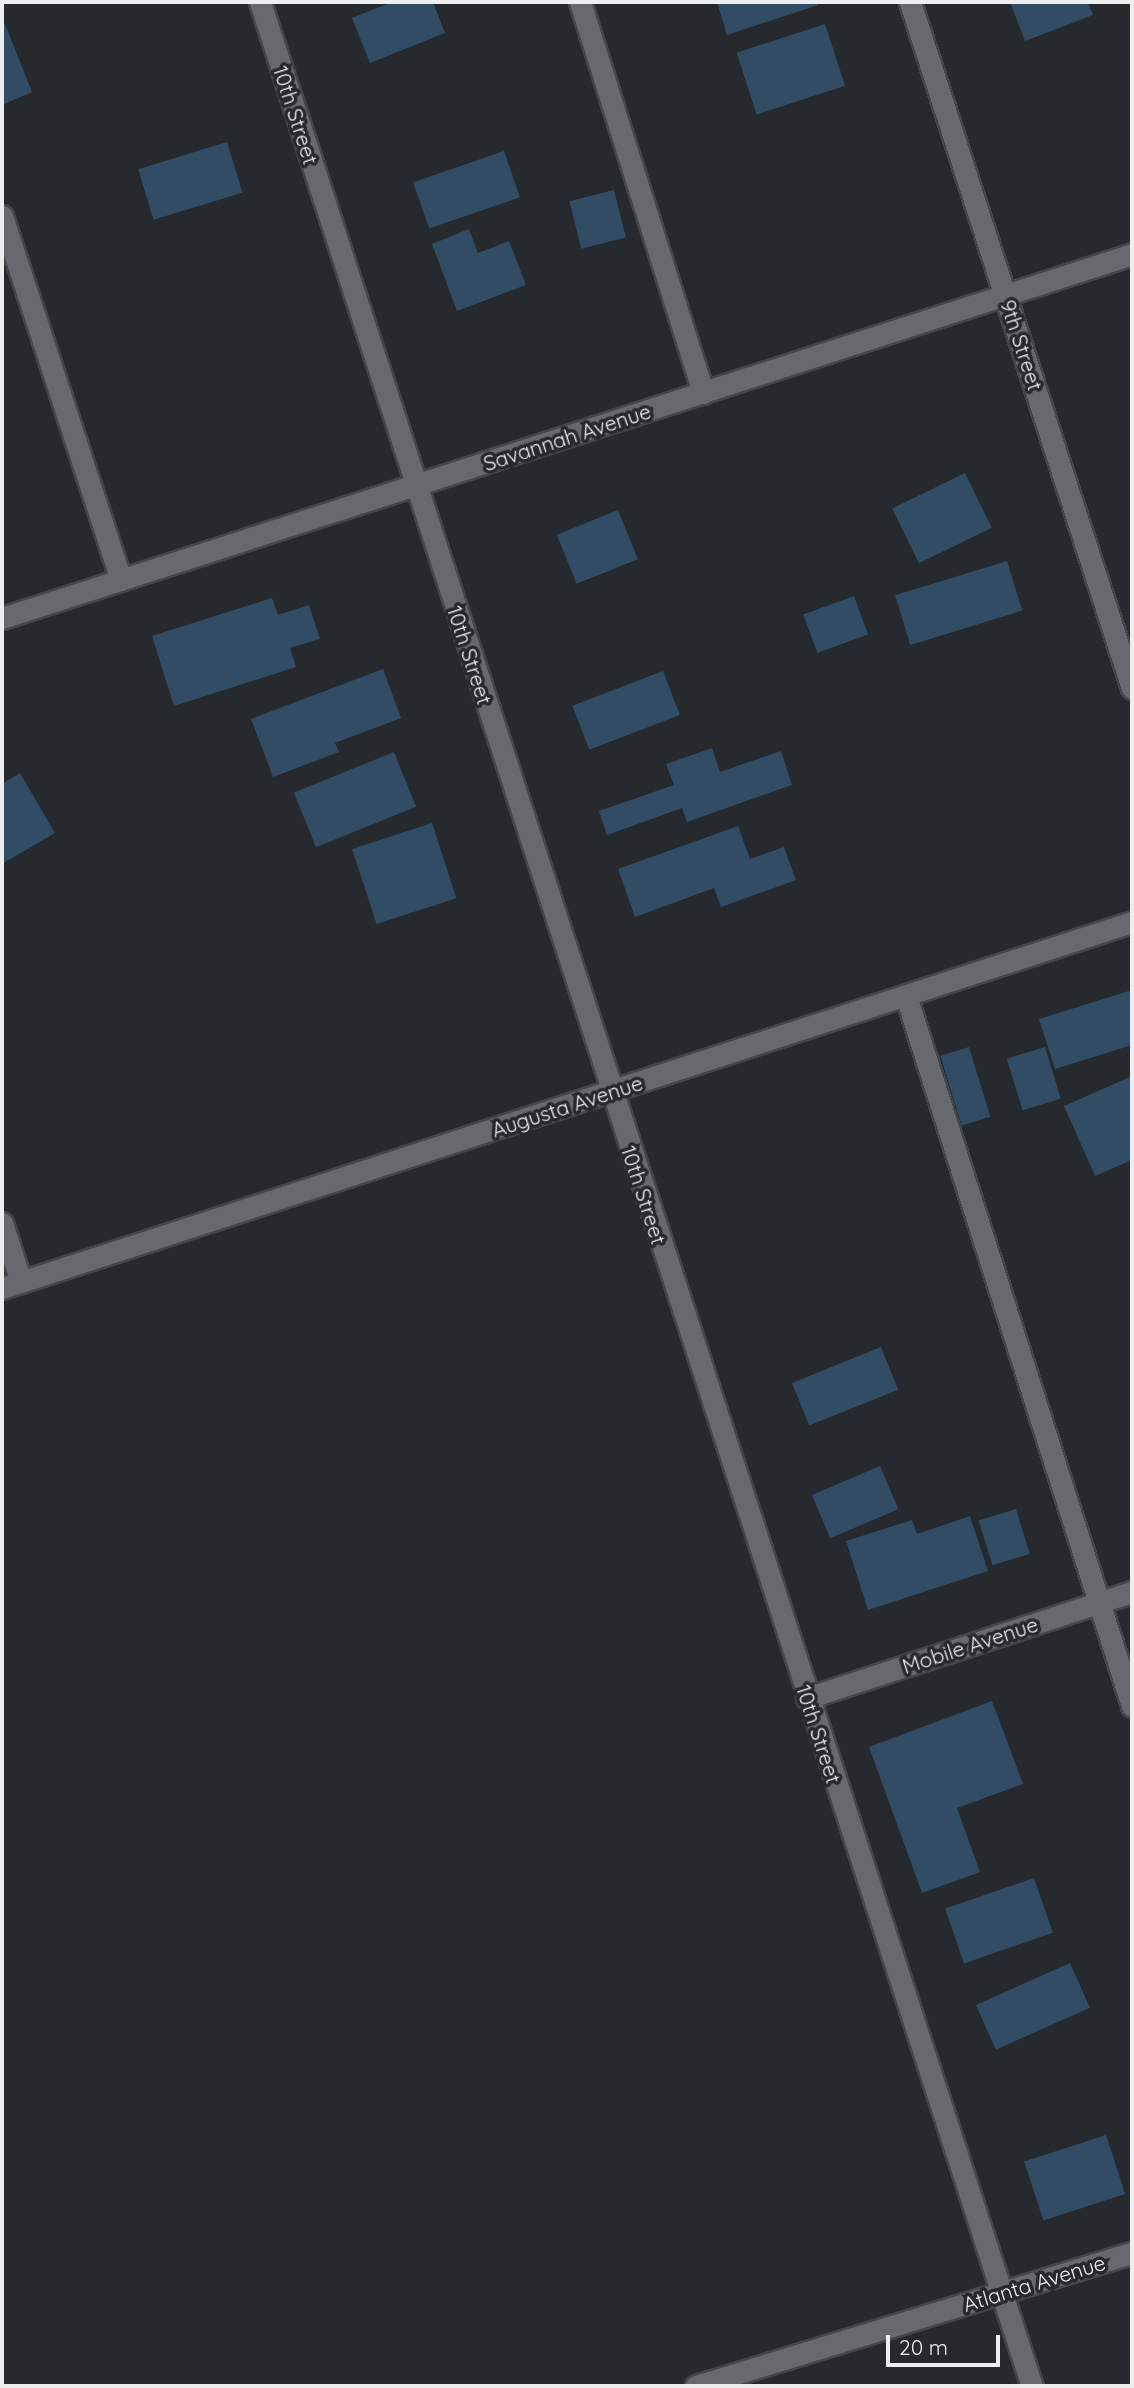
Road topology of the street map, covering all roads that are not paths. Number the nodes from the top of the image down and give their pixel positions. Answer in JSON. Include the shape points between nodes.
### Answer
{"nodes":[{"id":1,"x":260,"y":2,"type":"edge"},
{"id":2,"x":580,"y":2,"type":"edge"},
{"id":3,"x":910,"y":2,"type":"edge"},
{"id":4,"x":2,"y":216,"type":"edge"},
{"id":5,"x":1132,"y":254,"type":"edge"},
{"id":6,"x":1006,"y":295,"type":"junction"},
{"id":7,"x":704,"y":393,"type":"junction"},
{"id":8,"x":416,"y":486,"type":"junction"},
{"id":9,"x":121,"y":580,"type":"junction"},
{"id":10,"x":2,"y":618,"type":"edge"},
{"id":11,"x":1132,"y":688,"type":"edge"},
{"id":12,"x":1132,"y":922,"type":"edge"},
{"id":13,"x":906,"y":996,"type":"junction"},
{"id":14,"x":611,"y":1092,"type":"junction"},
{"id":15,"x":2,"y":1223,"type":"edge"},
{"id":16,"x":11,"y":1285,"type":"edge"},
{"id":17,"x":1132,"y":1592,"type":"edge"},
{"id":18,"x":1098,"y":1602,"type":"junction"},
{"id":19,"x":807,"y":1698,"type":"junction"},
{"id":20,"x":1132,"y":1706,"type":"edge"},
{"id":21,"x":1132,"y":2253,"type":"edge"},
{"id":22,"x":1002,"y":2292,"type":"junction"},
{"id":23,"x":698,"y":2386,"type":"edge"},
{"id":24,"x":1032,"y":2386,"type":"edge"}],
"edges":[{"from":1,"to":8,"type":"street","name":"10th Street"},
{"from":2,"to":7,"type":"street"},
{"from":3,"to":6,"type":"street","name":"9th Street"},
{"from":4,"to":9,"type":"street"},
{"from":5,"to":6,"type":"street","name":"Savannah Avenue"},
{"from":6,"to":7,"type":"street","name":"Savannah Avenue"},
{"from":6,"to":11,"type":"street","name":"9th Street"},
{"from":7,"to":8,"type":"street","name":"Savannah Avenue"},
{"from":8,"to":9,"type":"street","name":"Savannah Avenue"},
{"from":8,"to":14,"type":"street","name":"10th Street"},
{"from":9,"to":10,"type":"street","name":"Savannah Avenue"},
{"from":12,"to":13,"type":"street","name":"Augusta Avenue"},
{"from":13,"to":14,"type":"street","name":"Augusta Avenue"},
{"from":13,"to":18,"type":"street"},
{"from":14,"to":16,"type":"street","name":"Augusta Avenue"},
{"from":14,"to":19,"type":"street","name":"10th Street"},
{"from":15,"to":16,"type":"street"},
{"from":17,"to":18,"type":"street","name":"Mobile Avenue"},
{"from":18,"to":19,"type":"street","name":"Mobile Avenue"},
{"from":18,"to":20,"type":"street"},
{"from":19,"to":22,"type":"street","name":"10th Street"},
{"from":21,"to":22,"type":"street","name":"Atlanta Avenue"},
{"from":22,"to":23,"type":"street","name":"Atlanta Avenue"},
{"from":22,"to":24,"type":"street","name":"10th Street"}]}
